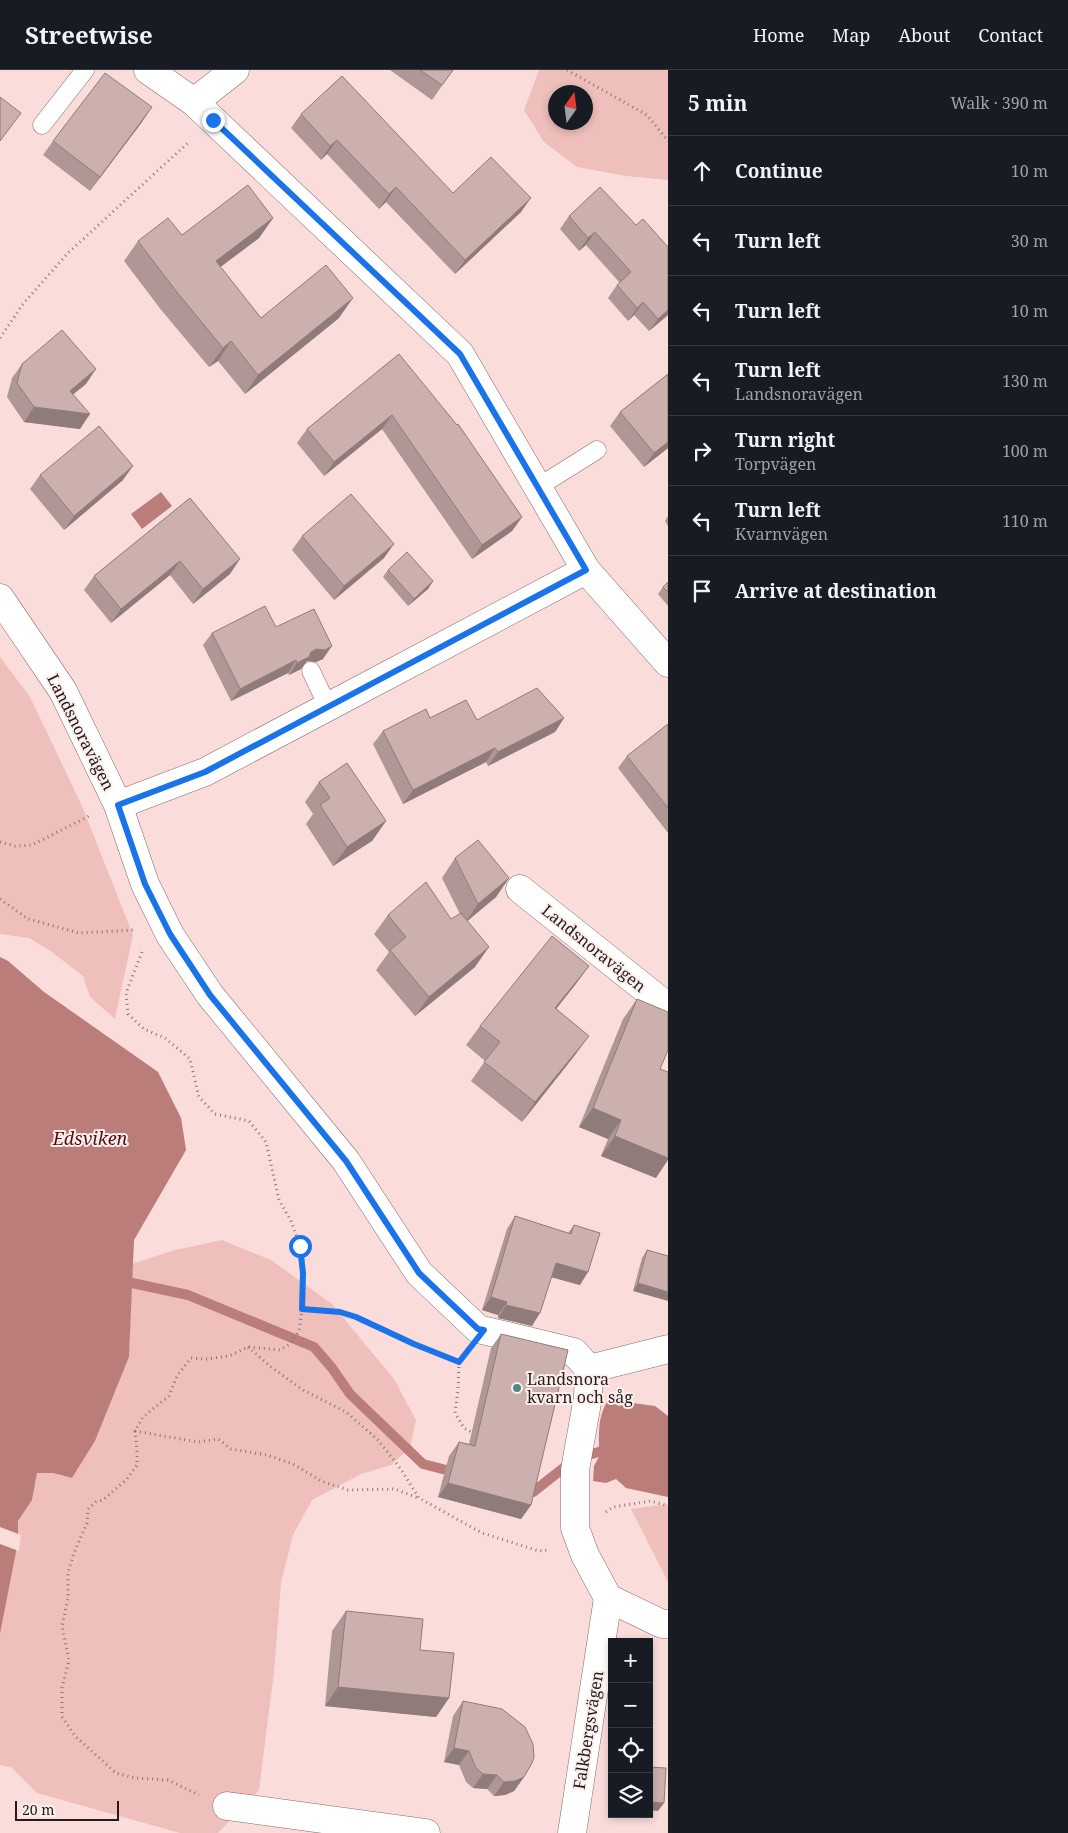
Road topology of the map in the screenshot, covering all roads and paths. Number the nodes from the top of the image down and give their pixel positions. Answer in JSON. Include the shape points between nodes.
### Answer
{"nodes":[{"id":1,"x":85,"y":70,"type":"edge"},
{"id":2,"x":148,"y":70,"type":"edge"},
{"id":3,"x":235,"y":70,"type":"edge"},
{"id":4,"x":567,"y":70,"type":"edge"},
{"id":5,"x":204,"y":111,"type":"junction"},
{"id":6,"x":42,"y":125,"type":"dead end"},
{"id":7,"x":668,"y":141,"type":"edge"},
{"id":8,"x":0,"y":338,"type":"edge"},
{"id":9,"x":596,"y":450,"type":"dead end"},
{"id":10,"x":538,"y":488,"type":"junction"},
{"id":11,"x":586,"y":570,"type":"junction"},
{"id":12,"x":0,"y":598,"type":"edge"},
{"id":13,"x":668,"y":663,"type":"edge"},
{"id":14,"x":311,"y":671,"type":"edge"},
{"id":15,"x":328,"y":707,"type":"junction"},
{"id":16,"x":118,"y":805,"type":"junction"},
{"id":17,"x":92,"y":814,"type":"dead end"},
{"id":18,"x":0,"y":842,"type":"edge"},
{"id":19,"x":520,"y":889,"type":"dead end"},
{"id":20,"x":0,"y":899,"type":"edge"},
{"id":21,"x":140,"y":930,"type":"dead end"},
{"id":22,"x":142,"y":951,"type":"dead end"},
{"id":23,"x":668,"y":1007,"type":"edge"},
{"id":24,"x":302,"y":1309,"type":"junction"},
{"id":25,"x":484,"y":1330,"type":"junction"},
{"id":26,"x":248,"y":1347,"type":"junction"},
{"id":27,"x":668,"y":1349,"type":"edge"},
{"id":28,"x":459,"y":1362,"type":"junction"},
{"id":29,"x":589,"y":1369,"type":"junction"},
{"id":30,"x":135,"y":1431,"type":"junction"},
{"id":31,"x":479,"y":1436,"type":"edge"},
{"id":32,"x":419,"y":1498,"type":"junction"},
{"id":33,"x":668,"y":1506,"type":"edge"},
{"id":34,"x":579,"y":1539,"type":"junction"},
{"id":35,"x":608,"y":1598,"type":"junction"},
{"id":36,"x":668,"y":1624,"type":"edge"},
{"id":37,"x":202,"y":1796,"type":"dead end"},
{"id":38,"x":227,"y":1806,"type":"dead end"},
{"id":39,"x":426,"y":1833,"type":"edge"},
{"id":40,"x":572,"y":1833,"type":"edge"}],
"edges":[{"from":1,"to":6,"type":"lane"},
{"from":2,"to":5,"type":"street"},
{"from":3,"to":5,"type":"street"},
{"from":4,"to":7,"type":"path","via":[[647,115]]},
{"from":5,"to":8,"type":"path","via":[[68,252],[23,304]]},
{"from":5,"to":10,"type":"street","via":[[460,354]]},
{"from":9,"to":10,"type":"lane"},
{"from":10,"to":11,"type":"street"},
{"from":11,"to":13,"type":"street"},
{"from":11,"to":15,"type":"street"},
{"from":12,"to":16,"type":"street","name":"Landsnoravägen","via":[[63,691]]},
{"from":14,"to":15,"type":"lane"},
{"from":15,"to":16,"type":"street","via":[[205,772]]},
{"from":16,"to":25,"type":"street","name":"Landsnoravägen","via":[[145,884],[170,934],[210,995],[346,1161],[419,1273],[478,1329]]},
{"from":17,"to":18,"type":"path","via":[[32,845],[15,846]]},
{"from":19,"to":23,"type":"street","name":"Landsnoravägen"},
{"from":20,"to":21,"type":"path","via":[[28,919],[79,933]]},
{"from":22,"to":24,"type":"path","via":[[126,993],[128,1014],[144,1029],[165,1038],[190,1060],[199,1097],[215,1114],[249,1121],[266,1142],[279,1200],[300,1246]]},
{"from":24,"to":26,"type":"path","via":[[299,1331],[290,1344],[280,1350]]},
{"from":24,"to":28,"type":"path","via":[[340,1312],[356,1317]]},
{"from":25,"to":28,"type":"path"},
{"from":25,"to":29,"type":"street","name":"Landsnoravägen","via":[[574,1352]]},
{"from":26,"to":30,"type":"path","via":[[229,1356],[191,1358],[177,1376],[169,1396],[143,1417]]},
{"from":26,"to":32,"type":"path","via":[[303,1390],[346,1412],[377,1439]]},
{"from":27,"to":29,"type":"street"},
{"from":28,"to":31,"type":"path","via":[[455,1413],[464,1428]]},
{"from":29,"to":34,"type":"street","via":[[588,1397],[575,1470],[575,1528]]},
{"from":30,"to":32,"type":"path","via":[[198,1442],[218,1440],[231,1449],[267,1454],[293,1464],[322,1481],[348,1490],[395,1489]]},
{"from":30,"to":37,"type":"path","via":[[136,1466],[127,1479],[88,1509],[87,1523],[68,1572],[68,1598],[62,1626],[69,1660],[62,1688],[62,1717],[75,1736],[116,1772],[135,1778],[168,1780]]},
{"from":32,"to":34,"type":"path","via":[[466,1526],[539,1551],[565,1549]]},
{"from":33,"to":34,"type":"path","via":[[651,1501],[613,1507]]},
{"from":34,"to":35,"type":"street"},
{"from":35,"to":36,"type":"street"},
{"from":35,"to":40,"type":"street","name":"Falkbergsvägen"},
{"from":38,"to":39,"type":"street"}]}
